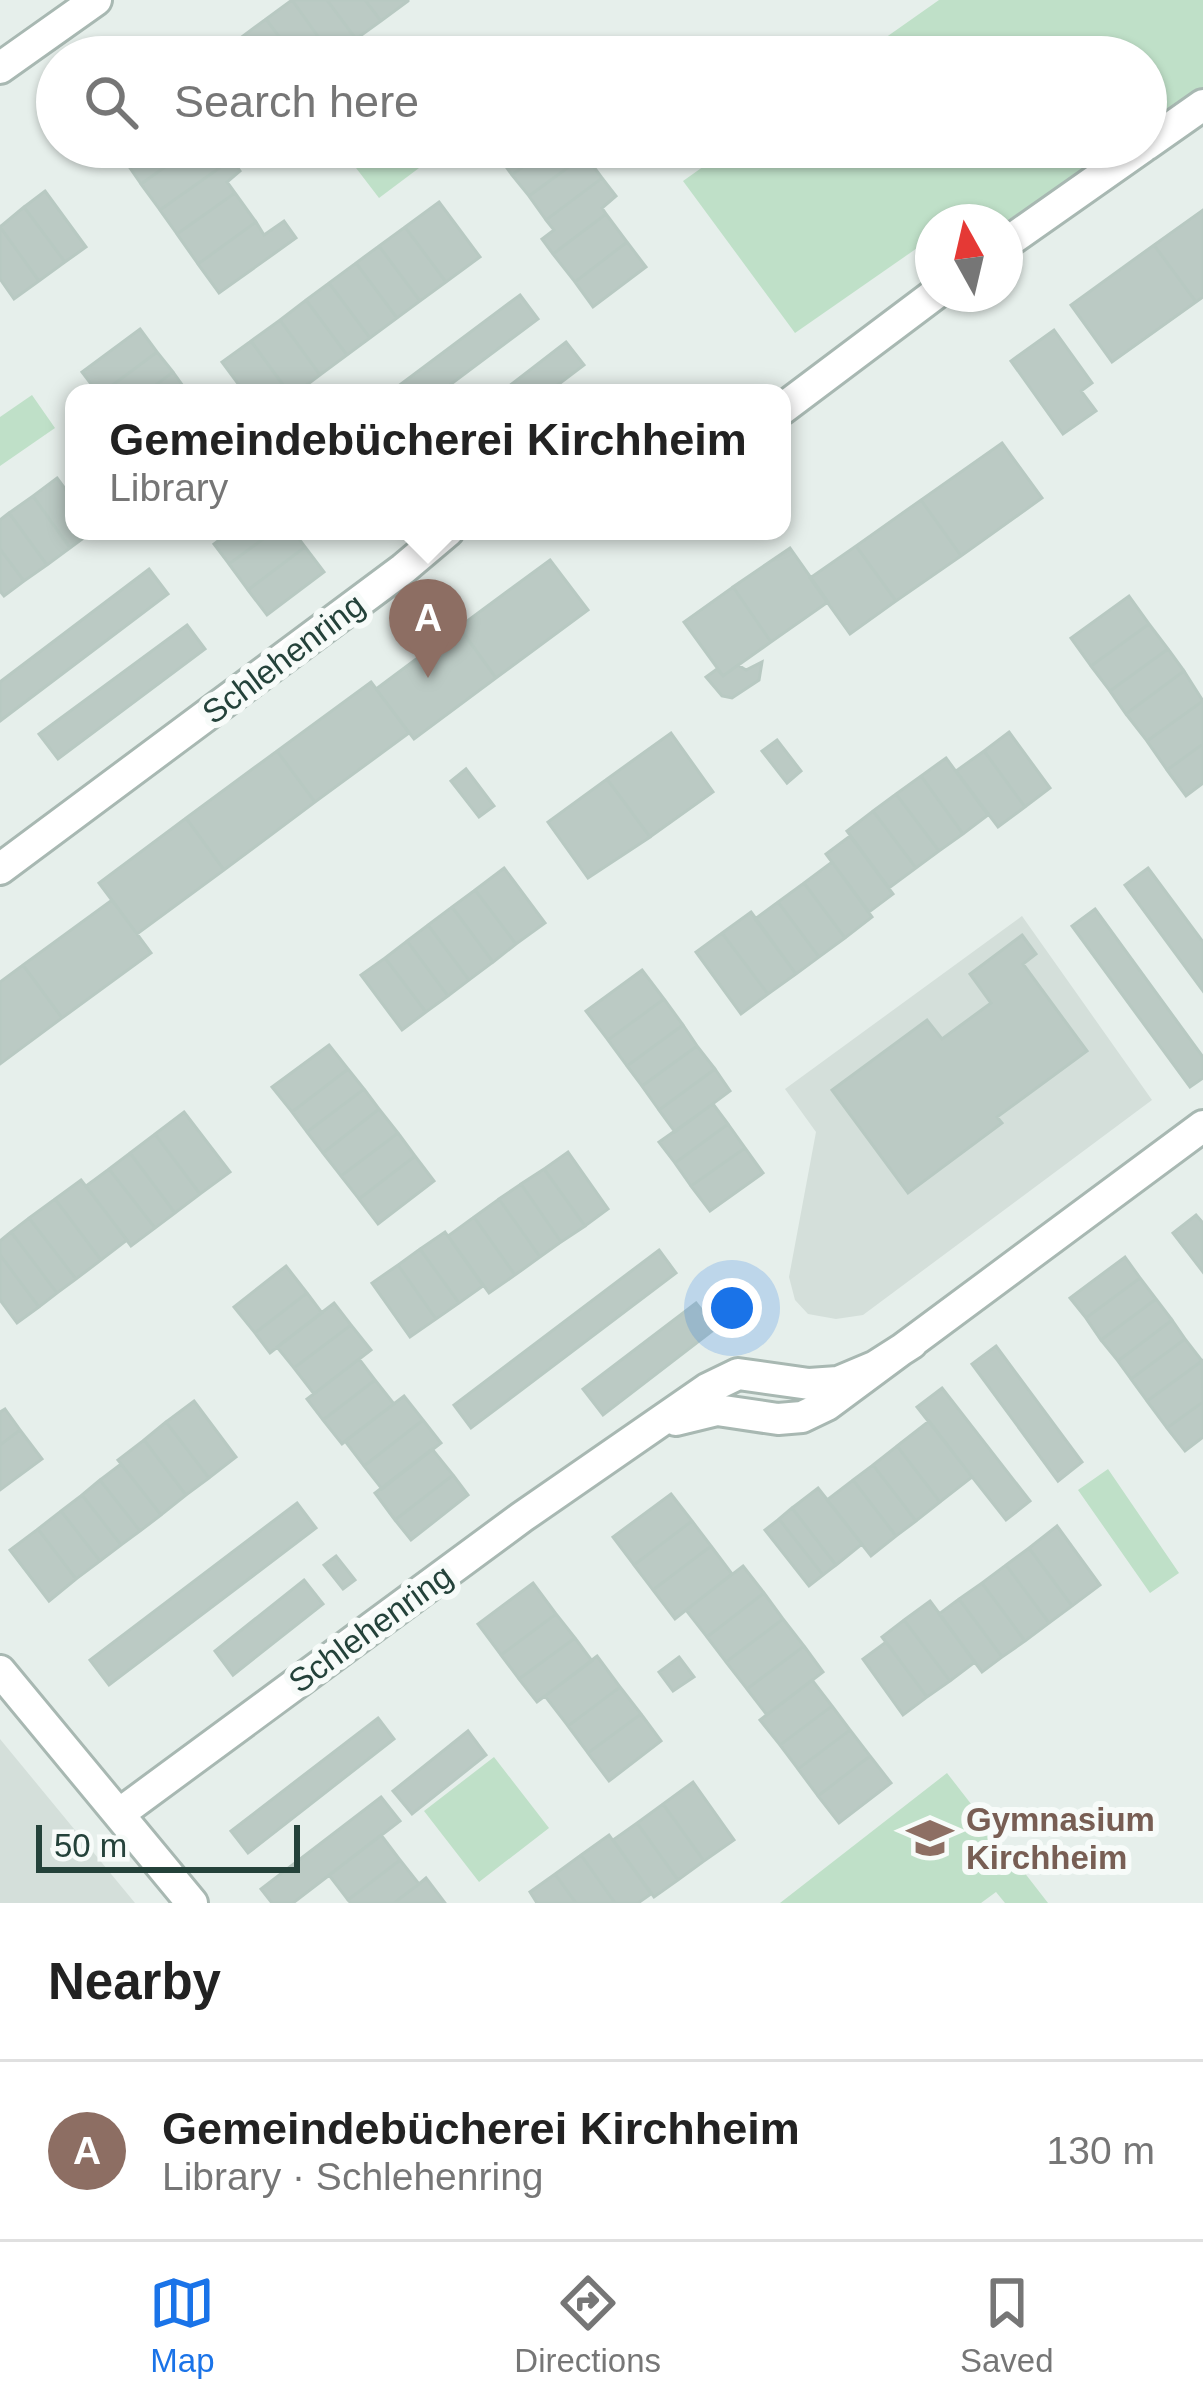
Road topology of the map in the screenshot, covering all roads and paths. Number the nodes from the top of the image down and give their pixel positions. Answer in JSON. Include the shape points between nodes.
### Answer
{"nodes":[{"id":1,"x":96,"y":0,"type":"edge"},
{"id":2,"x":45,"y":36,"type":"edge"},
{"id":3,"x":36,"y":42,"type":"edge"},
{"id":4,"x":0,"y":68,"type":"edge"},
{"id":5,"x":1203,"y":105,"type":"edge"},
{"id":6,"x":1167,"y":130,"type":"edge"},
{"id":7,"x":1114,"y":168,"type":"edge"},
{"id":8,"x":1023,"y":231,"type":"edge"},
{"id":9,"x":915,"y":309,"type":"edge"},
{"id":10,"x":791,"y":403,"type":"edge"},
{"id":11,"x":437,"y":540,"type":"edge"},
{"id":12,"x":0,"y":869,"type":"edge"},
{"id":13,"x":1203,"y":1126,"type":"edge"},
{"id":14,"x":0,"y":1671,"type":"edge"},
{"id":15,"x":119,"y":1814,"type":"junction"},
{"id":16,"x":192,"y":1903,"type":"edge"}],
"edges":[{"from":1,"to":2,"type":"street"},
{"from":3,"to":4,"type":"street"},
{"from":5,"to":6,"type":"street"},
{"from":7,"to":8,"type":"street"},
{"from":9,"to":10,"type":"street"},
{"from":11,"to":12,"type":"street","name":"Schlehenring"},
{"from":13,"to":15,"type":"street","name":"Schlehenring","via":[[827,1405],[778,1419],[717,1410],[680,1417],[624,1445]]},
{"from":14,"to":15,"type":"street"},
{"from":15,"to":16,"type":"street"}]}
